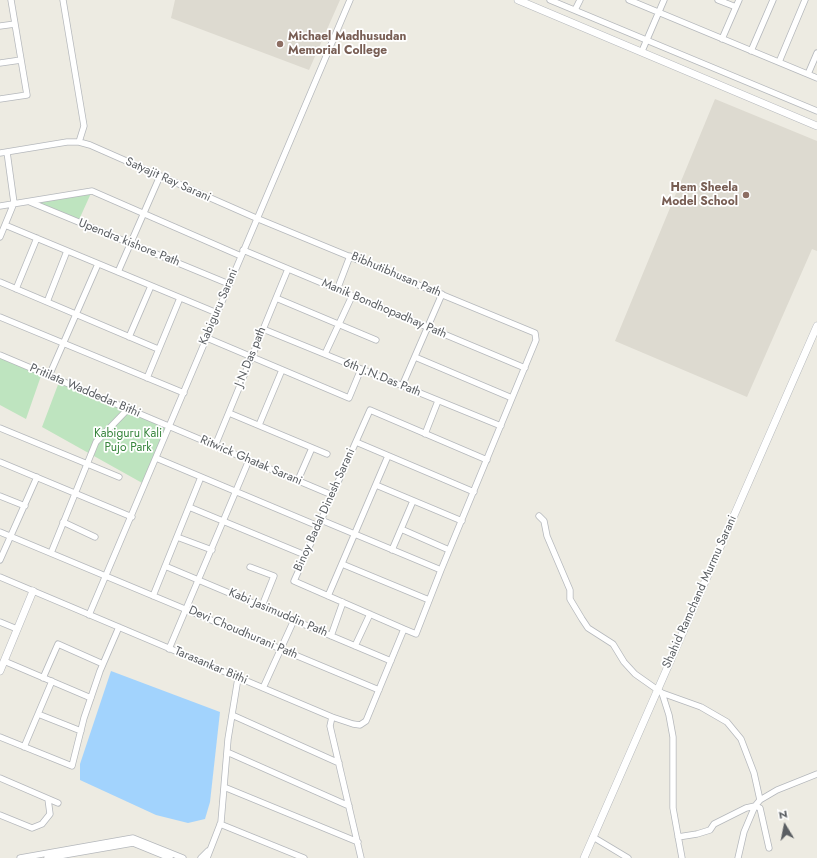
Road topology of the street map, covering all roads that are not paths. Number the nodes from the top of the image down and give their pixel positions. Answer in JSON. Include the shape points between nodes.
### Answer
{"nodes":[{"id":1,"x":11,"y":0,"type":"edge"},
{"id":2,"x":63,"y":0,"type":"edge"},
{"id":3,"x":350,"y":0,"type":"edge"},
{"id":4,"x":518,"y":0,"type":"edge"},
{"id":5,"x":527,"y":0,"type":"edge"},
{"id":6,"x":550,"y":0,"type":"edge"},
{"id":7,"x":580,"y":0,"type":"edge"},
{"id":8,"x":628,"y":0,"type":"edge"},
{"id":9,"x":664,"y":0,"type":"edge"},
{"id":10,"x":718,"y":0,"type":"edge"},
{"id":11,"x":739,"y":0,"type":"edge"},
{"id":12,"x":773,"y":0,"type":"edge"},
{"id":13,"x":805,"y":0,"type":"edge"},
{"id":14,"x":736,"y":7,"type":"junction"},
{"id":15,"x":575,"y":10,"type":"junction"},
{"id":16,"x":659,"y":13,"type":"junction"},
{"id":17,"x":15,"y":24,"type":"junction"},
{"id":18,"x":0,"y":26,"type":"edge"},
{"id":19,"x":722,"y":39,"type":"junction"},
{"id":20,"x":647,"y":40,"type":"junction"},
{"id":21,"x":643,"y":50,"type":"junction"},
{"id":22,"x":751,"y":51,"type":"junction"},
{"id":23,"x":817,"y":53,"type":"edge"},
{"id":24,"x":21,"y":60,"type":"junction"},
{"id":25,"x":779,"y":62,"type":"junction"},
{"id":26,"x":0,"y":63,"type":"edge"},
{"id":27,"x":808,"y":74,"type":"junction"},
{"id":28,"x":817,"y":78,"type":"edge"},
{"id":29,"x":0,"y":99,"type":"edge"},
{"id":30,"x":817,"y":111,"type":"edge"},
{"id":31,"x":817,"y":122,"type":"edge"},
{"id":32,"x":817,"y":126,"type":"edge"},
{"id":33,"x":79,"y":142,"type":"junction"},
{"id":34,"x":7,"y":152,"type":"junction"},
{"id":35,"x":0,"y":153,"type":"edge"},
{"id":36,"x":160,"y":176,"type":"junction"},
{"id":37,"x":28,"y":201,"type":"junction"},
{"id":38,"x":14,"y":203,"type":"junction"},
{"id":39,"x":0,"y":206,"type":"edge"},
{"id":40,"x":145,"y":214,"type":"junction"},
{"id":41,"x":256,"y":218,"type":"junction"},
{"id":42,"x":5,"y":225,"type":"junction"},
{"id":43,"x":0,"y":237,"type":"edge"},
{"id":44,"x":37,"y":238,"type":"junction"},
{"id":45,"x":131,"y":244,"type":"junction"},
{"id":46,"x":67,"y":251,"type":"junction"},
{"id":47,"x":242,"y":253,"type":"junction"},
{"id":48,"x":350,"y":256,"type":"junction"},
{"id":49,"x":98,"y":264,"type":"junction"},
{"id":50,"x":288,"y":269,"type":"junction"},
{"id":51,"x":118,"y":272,"type":"junction"},
{"id":52,"x":0,"y":282,"type":"edge"},
{"id":53,"x":229,"y":284,"type":"junction"},
{"id":54,"x":151,"y":286,"type":"junction"},
{"id":55,"x":16,"y":289,"type":"junction"},
{"id":56,"x":337,"y":290,"type":"junction"},
{"id":57,"x":442,"y":294,"type":"junction"},
{"id":58,"x":352,"y":296,"type":"junction"},
{"id":59,"x":180,"y":298,"type":"junction"},
{"id":60,"x":276,"y":298,"type":"junction"},
{"id":61,"x":47,"y":302,"type":"junction"},
{"id":62,"x":217,"y":313,"type":"junction"},
{"id":63,"x":76,"y":314,"type":"junction"},
{"id":64,"x":0,"y":317,"type":"edge"},
{"id":65,"x":339,"y":324,"type":"junction"},
{"id":66,"x":817,"y":326,"type":"edge"},
{"id":67,"x":428,"y":327,"type":"junction"},
{"id":68,"x":263,"y":329,"type":"junction"},
{"id":69,"x":129,"y":336,"type":"junction"},
{"id":70,"x":206,"y":338,"type":"junction"},
{"id":71,"x":376,"y":340,"type":"dead end"},
{"id":72,"x":64,"y":343,"type":"junction"},
{"id":73,"x":158,"y":349,"type":"junction"},
{"id":74,"x":325,"y":354,"type":"junction"},
{"id":75,"x":0,"y":355,"type":"edge"},
{"id":76,"x":252,"y":357,"type":"junction"},
{"id":77,"x":415,"y":357,"type":"junction"},
{"id":78,"x":525,"y":368,"type":"junction"},
{"id":79,"x":361,"y":369,"type":"junction"},
{"id":80,"x":282,"y":370,"type":"junction"},
{"id":81,"x":50,"y":376,"type":"junction"},
{"id":82,"x":146,"y":378,"type":"junction"},
{"id":83,"x":402,"y":386,"type":"junction"},
{"id":84,"x":184,"y":393,"type":"junction"},
{"id":85,"x":512,"y":398,"type":"junction"},
{"id":86,"x":438,"y":401,"type":"junction"},
{"id":87,"x":128,"y":409,"type":"junction"},
{"id":88,"x":229,"y":413,"type":"junction"},
{"id":89,"x":259,"y":425,"type":"junction"},
{"id":90,"x":170,"y":426,"type":"junction"},
{"id":91,"x":501,"y":426,"type":"junction"},
{"id":92,"x":0,"y":428,"type":"edge"},
{"id":93,"x":425,"y":434,"type":"junction"},
{"id":94,"x":356,"y":442,"type":"junction"},
{"id":95,"x":215,"y":446,"type":"junction"},
{"id":96,"x":312,"y":448,"type":"junction"},
{"id":97,"x":327,"y":454,"type":"dead end"},
{"id":98,"x":388,"y":456,"type":"junction"},
{"id":99,"x":156,"y":458,"type":"junction"},
{"id":100,"x":249,"y":460,"type":"junction"},
{"id":101,"x":487,"y":460,"type":"junction"},
{"id":102,"x":0,"y":462,"type":"edge"},
{"id":103,"x":88,"y":464,"type":"junction"},
{"id":104,"x":37,"y":477,"type":"junction"},
{"id":105,"x":119,"y":477,"type":"dead end"},
{"id":106,"x":201,"y":477,"type":"junction"},
{"id":107,"x":298,"y":480,"type":"junction"},
{"id":108,"x":376,"y":485,"type":"junction"},
{"id":109,"x":236,"y":492,"type":"junction"},
{"id":110,"x":474,"y":492,"type":"junction"},
{"id":111,"x":76,"y":494,"type":"junction"},
{"id":112,"x":332,"y":494,"type":"junction"},
{"id":113,"x":0,"y":496,"type":"edge"},
{"id":114,"x":413,"y":501,"type":"junction"},
{"id":115,"x":24,"y":506,"type":"junction"},
{"id":116,"x":190,"y":506,"type":"junction"},
{"id":117,"x":539,"y":516,"type":"dead end"},
{"id":118,"x":132,"y":517,"type":"junction"},
{"id":119,"x":224,"y":521,"type":"junction"},
{"id":120,"x":462,"y":521,"type":"junction"},
{"id":121,"x":63,"y":522,"type":"junction"},
{"id":122,"x":320,"y":523,"type":"junction"},
{"id":123,"x":401,"y":529,"type":"junction"},
{"id":124,"x":0,"y":532,"type":"edge"},
{"id":125,"x":354,"y":534,"type":"junction"},
{"id":126,"x":11,"y":536,"type":"junction"},
{"id":127,"x":95,"y":537,"type":"dead end"},
{"id":128,"x":177,"y":537,"type":"junction"},
{"id":129,"x":212,"y":550,"type":"junction"},
{"id":130,"x":392,"y":550,"type":"junction"},
{"id":131,"x":449,"y":550,"type":"junction"},
{"id":132,"x":50,"y":553,"type":"junction"},
{"id":133,"x":305,"y":555,"type":"junction"},
{"id":134,"x":0,"y":560,"type":"edge"},
{"id":135,"x":342,"y":564,"type":"junction"},
{"id":136,"x":166,"y":566,"type":"junction"},
{"id":137,"x":250,"y":566,"type":"dead end"},
{"id":138,"x":441,"y":570,"type":"junction"},
{"id":139,"x":106,"y":576,"type":"junction"},
{"id":140,"x":0,"y":577,"type":"edge"},
{"id":141,"x":198,"y":579,"type":"junction"},
{"id":142,"x":33,"y":591,"type":"junction"},
{"id":143,"x":153,"y":596,"type":"junction"},
{"id":144,"x":328,"y":596,"type":"junction"},
{"id":145,"x":429,"y":600,"type":"junction"},
{"id":146,"x":343,"y":602,"type":"junction"},
{"id":147,"x":262,"y":606,"type":"junction"},
{"id":148,"x":186,"y":610,"type":"junction"},
{"id":149,"x":370,"y":614,"type":"junction"},
{"id":150,"x":89,"y":615,"type":"junction"},
{"id":151,"x":294,"y":620,"type":"junction"},
{"id":152,"x":0,"y":622,"type":"edge"},
{"id":153,"x":119,"y":628,"type":"junction"},
{"id":154,"x":17,"y":629,"type":"junction"},
{"id":155,"x":404,"y":629,"type":"junction"},
{"id":156,"x":331,"y":636,"type":"junction"},
{"id":157,"x":356,"y":646,"type":"junction"},
{"id":158,"x":169,"y":649,"type":"junction"},
{"id":159,"x":280,"y":649,"type":"junction"},
{"id":160,"x":4,"y":661,"type":"junction"},
{"id":161,"x":391,"y":661,"type":"junction"},
{"id":162,"x":103,"y":664,"type":"junction"},
{"id":163,"x":0,"y":671,"type":"edge"},
{"id":164,"x":43,"y":678,"type":"junction"},
{"id":165,"x":238,"y":678,"type":"junction"},
{"id":166,"x":52,"y":681,"type":"junction"},
{"id":167,"x":263,"y":688,"type":"junction"},
{"id":168,"x":379,"y":690,"type":"junction"},
{"id":169,"x":659,"y":692,"type":"junction"},
{"id":170,"x":91,"y":698,"type":"junction"},
{"id":171,"x":38,"y":714,"type":"junction"},
{"id":172,"x":232,"y":715,"type":"junction"},
{"id":173,"x":332,"y":717,"type":"junction"},
{"id":174,"x":81,"y":731,"type":"junction"},
{"id":175,"x":0,"y":737,"type":"edge"},
{"id":176,"x":24,"y":747,"type":"junction"},
{"id":177,"x":227,"y":752,"type":"junction"},
{"id":178,"x":339,"y":763,"type":"junction"},
{"id":179,"x":817,"y":774,"type":"edge"},
{"id":180,"x":0,"y":778,"type":"edge"},
{"id":181,"x":224,"y":786,"type":"junction"},
{"id":182,"x":48,"y":799,"type":"junction"},
{"id":183,"x":760,"y":800,"type":"junction"},
{"id":184,"x":58,"y":803,"type":"dead end"},
{"id":185,"x":349,"y":806,"type":"junction"},
{"id":186,"x":755,"y":806,"type":"junction"},
{"id":187,"x":0,"y":815,"type":"edge"},
{"id":188,"x":220,"y":824,"type":"junction"},
{"id":189,"x":592,"y":837,"type":"junction"},
{"id":190,"x":678,"y":837,"type":"junction"},
{"id":191,"x":358,"y":842,"type":"junction"},
{"id":192,"x":210,"y":848,"type":"junction"},
{"id":193,"x":769,"y":848,"type":"dead end"},
{"id":194,"x":64,"y":854,"type":"edge"},
{"id":195,"x":20,"y":858,"type":"edge"},
{"id":196,"x":47,"y":858,"type":"edge"},
{"id":197,"x":170,"y":858,"type":"edge"},
{"id":198,"x":183,"y":858,"type":"edge"},
{"id":199,"x":201,"y":858,"type":"edge"},
{"id":200,"x":207,"y":858,"type":"edge"},
{"id":201,"x":304,"y":858,"type":"edge"},
{"id":202,"x":361,"y":858,"type":"edge"},
{"id":203,"x":584,"y":858,"type":"edge"},
{"id":204,"x":628,"y":858,"type":"edge"},
{"id":205,"x":682,"y":858,"type":"edge"},
{"id":206,"x":738,"y":858,"type":"edge"}],
"edges":[{"from":1,"to":17,"type":"street"},
{"from":2,"to":33,"type":"street","via":[[84,126]]},
{"from":3,"to":41,"type":"street","name":"Kabiguru Sarani"},
{"from":4,"to":21,"type":"street"},
{"from":5,"to":21,"type":"street"},
{"from":6,"to":15,"type":"street"},
{"from":7,"to":15,"type":"street"},
{"from":8,"to":16,"type":"street"},
{"from":9,"to":16,"type":"street"},
{"from":10,"to":14,"type":"street"},
{"from":11,"to":14,"type":"street"},
{"from":12,"to":22,"type":"street"},
{"from":13,"to":25,"type":"street"},
{"from":14,"to":19,"type":"street"},
{"from":15,"to":20,"type":"street"},
{"from":16,"to":19,"type":"street"},
{"from":16,"to":20,"type":"street"},
{"from":17,"to":18,"type":"street"},
{"from":17,"to":24,"type":"street"},
{"from":19,"to":22,"type":"street"},
{"from":20,"to":21,"type":"street"},
{"from":20,"to":30,"type":"street"},
{"from":21,"to":31,"type":"street"},
{"from":21,"to":32,"type":"street"},
{"from":22,"to":25,"type":"street"},
{"from":23,"to":27,"type":"street"},
{"from":24,"to":26,"type":"street"},
{"from":24,"to":29,"type":"street","via":[[27,95]]},
{"from":25,"to":27,"type":"street"},
{"from":27,"to":28,"type":"street"},
{"from":33,"to":34,"type":"street"},
{"from":33,"to":36,"type":"street","name":"Satyajit Ray Sarani"},
{"from":34,"to":35,"type":"street"},
{"from":34,"to":38,"type":"street"},
{"from":36,"to":40,"type":"street"},
{"from":36,"to":41,"type":"street","name":"Satyajit Ray Sarani"},
{"from":37,"to":38,"type":"street","name":"Manik Bondhopadhay Path"},
{"from":37,"to":40,"type":"street","name":"Manik Bondhopadhay Path","via":[[92,192]]},
{"from":37,"to":45,"type":"street","name":"Upendra kishore Path"},
{"from":38,"to":39,"type":"street","name":"Manik Bondhopadhay Path"},
{"from":38,"to":42,"type":"street"},
{"from":40,"to":45,"type":"street"},
{"from":40,"to":47,"type":"street","name":"Manik Bondhopadhay Path"},
{"from":41,"to":47,"type":"street","name":"Kabiguru Sarani"},
{"from":41,"to":48,"type":"street","name":"Bibhutibhusan Path"},
{"from":42,"to":43,"type":"street"},
{"from":42,"to":44,"type":"street"},
{"from":44,"to":46,"type":"street"},
{"from":44,"to":55,"type":"street"},
{"from":45,"to":51,"type":"street"},
{"from":45,"to":53,"type":"street","name":"Upendra kishore Path"},
{"from":46,"to":49,"type":"street"},
{"from":46,"to":61,"type":"street"},
{"from":47,"to":50,"type":"street","name":"Manik Bondhopadhay Path"},
{"from":47,"to":53,"type":"street","name":"Kabiguru Sarani"},
{"from":48,"to":56,"type":"street"},
{"from":48,"to":57,"type":"street","name":"Bibhutibhusan Path"},
{"from":49,"to":51,"type":"street"},
{"from":49,"to":63,"type":"street"},
{"from":50,"to":56,"type":"street","name":"Manik Bondhopadhay Path"},
{"from":50,"to":60,"type":"street","name":"J.N.Das path"},
{"from":51,"to":54,"type":"street"},
{"from":52,"to":55,"type":"street"},
{"from":53,"to":62,"type":"street","name":"Kabiguru Sarani"},
{"from":54,"to":59,"type":"street"},
{"from":54,"to":69,"type":"street"},
{"from":55,"to":61,"type":"street"},
{"from":56,"to":58,"type":"street","name":"Manik Bondhopadhay Path"},
{"from":57,"to":67,"type":"street"},
{"from":57,"to":78,"type":"street","name":"Bibhutibhusan Path","via":[[535,333],[536,340]]},
{"from":58,"to":65,"type":"street"},
{"from":58,"to":67,"type":"street","name":"Manik Bondhopadhay Path"},
{"from":59,"to":62,"type":"street"},
{"from":59,"to":73,"type":"street"},
{"from":60,"to":65,"type":"street"},
{"from":60,"to":68,"type":"street","name":"J.N.Das path"},
{"from":61,"to":63,"type":"street"},
{"from":62,"to":70,"type":"street","name":"Kabiguru Sarani"},
{"from":63,"to":69,"type":"street"},
{"from":63,"to":72,"type":"street"},
{"from":64,"to":72,"type":"street"},
{"from":65,"to":71,"type":"street"},
{"from":65,"to":74,"type":"street"},
{"from":66,"to":169,"type":"street","name":"Shahid Ramchand Murmu Sarani"},
{"from":67,"to":77,"type":"street"},
{"from":67,"to":78,"type":"street","name":"Manik Bondhopadhay Path"},
{"from":68,"to":74,"type":"street","name":"6th J.N.Das Path"},
{"from":68,"to":76,"type":"street","name":"J.N.Das path"},
{"from":69,"to":73,"type":"street"},
{"from":70,"to":76,"type":"street"},
{"from":70,"to":84,"type":"street","name":"Kabiguru Sarani"},
{"from":72,"to":81,"type":"street"},
{"from":72,"to":82,"type":"street"},
{"from":73,"to":82,"type":"street"},
{"from":74,"to":79,"type":"street","name":"6th J.N.Das Path"},
{"from":75,"to":81,"type":"street","name":"Pritilata Waddedar Bithi"},
{"from":76,"to":80,"type":"street"},
{"from":76,"to":88,"type":"street","name":"J.N.Das path"},
{"from":77,"to":83,"type":"street"},
{"from":77,"to":85,"type":"street"},
{"from":78,"to":85,"type":"street"},
{"from":79,"to":80,"type":"street","via":[[349,398]]},
{"from":79,"to":83,"type":"street","name":"6th J.N.Das Path"},
{"from":80,"to":89,"type":"street"},
{"from":81,"to":87,"type":"street","name":"Pritilata Waddedar Bithi"},
{"from":82,"to":84,"type":"street"},
{"from":83,"to":86,"type":"street","name":"6th J.N.Das Path"},
{"from":84,"to":90,"type":"street","name":"Kabiguru Sarani"},
{"from":85,"to":91,"type":"street"},
{"from":86,"to":91,"type":"street","name":"6th J.N.Das Path"},
{"from":86,"to":93,"type":"street"},
{"from":87,"to":90,"type":"street","name":"Pritilata Waddedar Bithi"},
{"from":87,"to":103,"type":"street","via":[[96,442]]},
{"from":88,"to":89,"type":"street"},
{"from":88,"to":95,"type":"street","name":"J.N.Das path"},
{"from":89,"to":96,"type":"street"},
{"from":90,"to":95,"type":"street","name":"Ritwick Ghatak Sarani"},
{"from":90,"to":99,"type":"street","name":"Kabiguru Sarani"},
{"from":91,"to":101,"type":"street"},
{"from":92,"to":103,"type":"street"},
{"from":93,"to":94,"type":"street","name":"Binoy Badal Dinesh Sarani","via":[[370,410]]},
{"from":93,"to":101,"type":"street","name":"Binoy Badal Dinesh Sarani"},
{"from":94,"to":98,"type":"street"},
{"from":94,"to":112,"type":"street","name":"Binoy Badal Dinesh Sarani"},
{"from":95,"to":100,"type":"street","name":"Ritwick Ghatak Sarani"},
{"from":96,"to":97,"type":"street"},
{"from":96,"to":107,"type":"street"},
{"from":98,"to":108,"type":"street"},
{"from":98,"to":110,"type":"street"},
{"from":99,"to":106,"type":"street"},
{"from":99,"to":118,"type":"street","name":"Kabiguru Sarani"},
{"from":100,"to":107,"type":"street","name":"Ritwick Ghatak Sarani"},
{"from":100,"to":109,"type":"street"},
{"from":101,"to":110,"type":"street"},
{"from":102,"to":104,"type":"street"},
{"from":103,"to":105,"type":"street"},
{"from":103,"to":111,"type":"street"},
{"from":104,"to":111,"type":"street"},
{"from":104,"to":115,"type":"street"},
{"from":106,"to":109,"type":"street"},
{"from":106,"to":116,"type":"street"},
{"from":107,"to":112,"type":"street","name":"Ritwick Ghatak Sarani"},
{"from":108,"to":114,"type":"street"},
{"from":108,"to":125,"type":"street"},
{"from":109,"to":119,"type":"street"},
{"from":109,"to":122,"type":"street"},
{"from":110,"to":120,"type":"street"},
{"from":111,"to":118,"type":"street"},
{"from":111,"to":121,"type":"street"},
{"from":112,"to":122,"type":"street","name":"Binoy Badal Dinesh Sarani"},
{"from":113,"to":115,"type":"street"},
{"from":114,"to":120,"type":"street"},
{"from":114,"to":123,"type":"street"},
{"from":115,"to":126,"type":"street"},
{"from":116,"to":119,"type":"street"},
{"from":116,"to":128,"type":"street"},
{"from":117,"to":169,"type":"street","via":[[544,521],[549,540],[570,590],[573,606],[588,628],[613,644],[635,674]]},
{"from":118,"to":139,"type":"street","name":"Kabiguru Sarani"},
{"from":119,"to":129,"type":"street"},
{"from":119,"to":133,"type":"street"},
{"from":120,"to":131,"type":"street"},
{"from":121,"to":127,"type":"street"},
{"from":121,"to":132,"type":"street"},
{"from":122,"to":125,"type":"street"},
{"from":122,"to":133,"type":"street","name":"Binoy Badal Dinesh Sarani"},
{"from":123,"to":130,"type":"street"},
{"from":123,"to":131,"type":"street"},
{"from":124,"to":126,"type":"street","name":"Devi Choudhurani Path"},
{"from":125,"to":130,"type":"street"},
{"from":125,"to":135,"type":"street"},
{"from":126,"to":132,"type":"street","name":"Devi Choudhurani Path"},
{"from":126,"to":134,"type":"street"},
{"from":128,"to":129,"type":"street"},
{"from":128,"to":136,"type":"street"},
{"from":129,"to":141,"type":"street"},
{"from":130,"to":138,"type":"street"},
{"from":131,"to":138,"type":"street"},
{"from":132,"to":139,"type":"street","name":"Devi Choudhurani Path"},
{"from":133,"to":144,"type":"street","name":"Binoy Badal Dinesh Sarani","via":[[294,581]]},
{"from":135,"to":144,"type":"street"},
{"from":135,"to":145,"type":"street"},
{"from":136,"to":141,"type":"street","name":"Kabi Jasimuddin Path"},
{"from":136,"to":143,"type":"street"},
{"from":137,"to":147,"type":"street","via":[[274,576]]},
{"from":138,"to":145,"type":"street"},
{"from":139,"to":143,"type":"street","name":"Devi Choudhurani Path"},
{"from":139,"to":150,"type":"street","name":"Kabiguru Sarani"},
{"from":140,"to":142,"type":"street","name":"Tarasankar Bithi"},
{"from":141,"to":147,"type":"street","name":"Kabi Jasimuddin Path"},
{"from":141,"to":148,"type":"street"},
{"from":142,"to":150,"type":"street","name":"Tarasankar Bithi"},
{"from":142,"to":154,"type":"street"},
{"from":143,"to":148,"type":"street","name":"Devi Choudhurani Path"},
{"from":144,"to":146,"type":"street","name":"Binoy Badal Dinesh Sarani"},
{"from":145,"to":155,"type":"street","via":[[416,634]]},
{"from":146,"to":149,"type":"street","name":"Binoy Badal Dinesh Sarani"},
{"from":146,"to":156,"type":"street"},
{"from":147,"to":151,"type":"street","name":"Kabi Jasimuddin Path"},
{"from":148,"to":158,"type":"street"},
{"from":148,"to":159,"type":"street","name":"Devi Choudhurani Path"},
{"from":149,"to":155,"type":"street","name":"Binoy Badal Dinesh Sarani"},
{"from":149,"to":157,"type":"street"},
{"from":150,"to":153,"type":"street","name":"Tarasankar Bithi"},
{"from":151,"to":156,"type":"street","name":"Kabi Jasimuddin Path"},
{"from":151,"to":159,"type":"street"},
{"from":152,"to":154,"type":"street"},
{"from":153,"to":158,"type":"street","name":"Tarasankar Bithi"},
{"from":153,"to":162,"type":"street"},
{"from":154,"to":160,"type":"street"},
{"from":155,"to":161,"type":"street"},
{"from":156,"to":157,"type":"street","name":"Kabi Jasimuddin Path"},
{"from":157,"to":161,"type":"street","name":"Kabi Jasimuddin Path"},
{"from":158,"to":165,"type":"street","name":"Tarasankar Bithi"},
{"from":159,"to":167,"type":"street"},
{"from":159,"to":168,"type":"street","name":"Devi Choudhurani Path"},
{"from":160,"to":163,"type":"street"},
{"from":160,"to":164,"type":"street"},
{"from":161,"to":168,"type":"street"},
{"from":162,"to":164,"type":"street","via":[[58,644]]},
{"from":162,"to":170,"type":"street"},
{"from":164,"to":166,"type":"street"},
{"from":165,"to":167,"type":"street","name":"Tarasankar Bithi"},
{"from":165,"to":172,"type":"street"},
{"from":166,"to":170,"type":"street"},
{"from":166,"to":171,"type":"street"},
{"from":167,"to":173,"type":"street","name":"Tarasankar Bithi"},
{"from":168,"to":173,"type":"street","via":[[366,721],[360,725]]},
{"from":169,"to":183,"type":"street","via":[[701,707],[727,722],[741,738],[754,773]]},
{"from":169,"to":189,"type":"street","name":"Shahid Ramchand Murmu Sarani"},
{"from":169,"to":190,"type":"street","via":[[669,715],[673,737],[674,808]]},
{"from":170,"to":174,"type":"street"},
{"from":171,"to":174,"type":"street"},
{"from":171,"to":176,"type":"street"},
{"from":172,"to":177,"type":"street"},
{"from":172,"to":178,"type":"street"},
{"from":173,"to":178,"type":"street","via":[[330,726]]},
{"from":174,"to":176,"type":"street","via":[[72,766]]},
{"from":175,"to":176,"type":"street"},
{"from":177,"to":181,"type":"street"},
{"from":177,"to":185,"type":"street"},
{"from":178,"to":185,"type":"street"},
{"from":179,"to":183,"type":"street","via":[[777,790]]},
{"from":180,"to":182,"type":"street"},
{"from":181,"to":188,"type":"street"},
{"from":181,"to":191,"type":"street"},
{"from":182,"to":184,"type":"street"},
{"from":182,"to":187,"type":"street","via":[[50,814],[42,824],[32,828]]},
{"from":183,"to":186,"type":"street"},
{"from":185,"to":191,"type":"street"},
{"from":186,"to":190,"type":"street","via":[[714,824],[710,830]]},
{"from":186,"to":193,"type":"street","via":[[760,808]]},
{"from":186,"to":206,"type":"street","via":[[744,832]]},
{"from":188,"to":192,"type":"street"},
{"from":188,"to":201,"type":"street"},
{"from":189,"to":203,"type":"street","name":"Shahid Ramchand Murmu Sarani"},
{"from":189,"to":204,"type":"street"},
{"from":190,"to":205,"type":"street"},
{"from":191,"to":202,"type":"street"},
{"from":192,"to":199,"type":"street"},
{"from":192,"to":200,"type":"street"},
{"from":194,"to":195,"type":"street"},
{"from":194,"to":196,"type":"street"},
{"from":194,"to":197,"type":"street","via":[[133,843]]},
{"from":194,"to":198,"type":"street","via":[[133,838]]}]}
